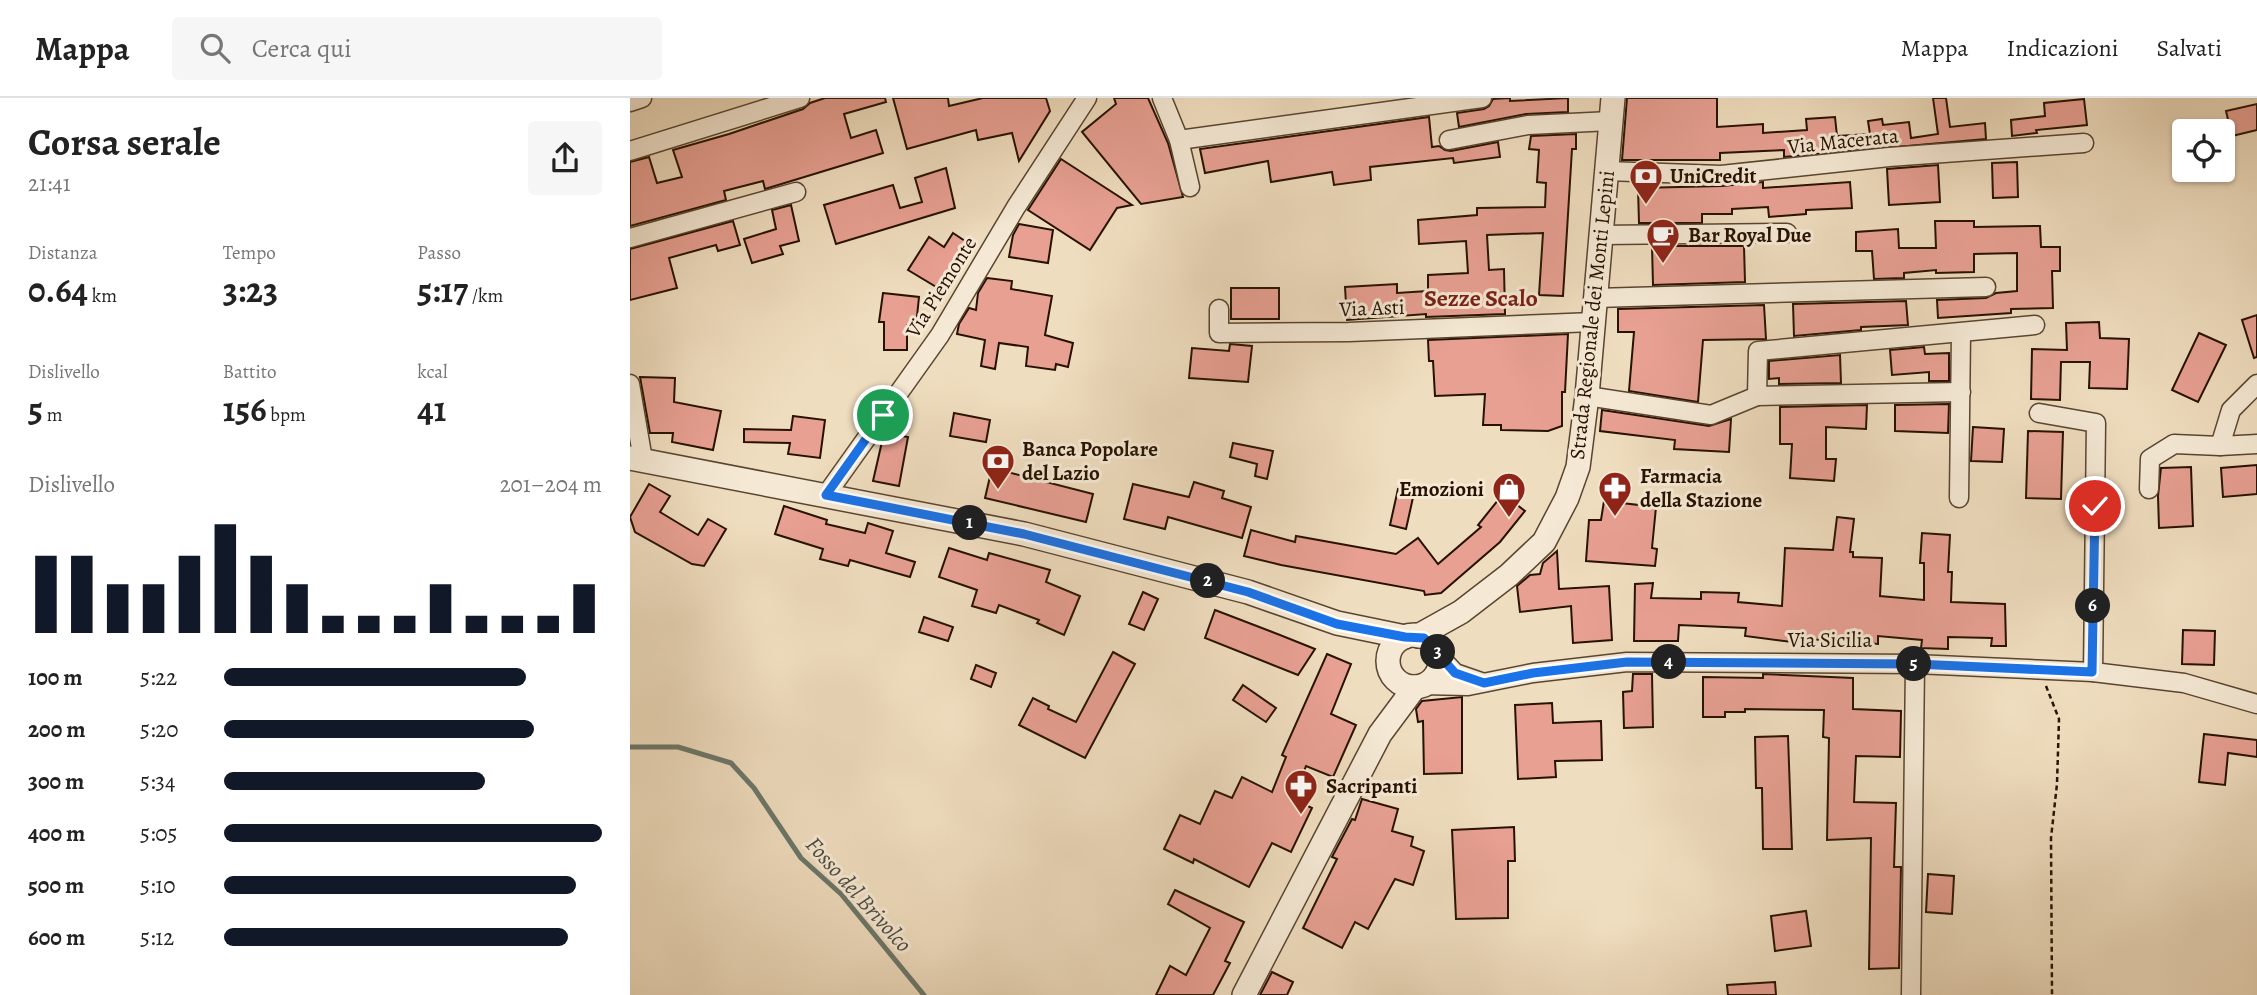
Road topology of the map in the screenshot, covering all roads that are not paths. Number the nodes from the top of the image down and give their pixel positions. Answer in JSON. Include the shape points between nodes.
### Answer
{"nodes":[{"id":1,"x":642,"y":98,"type":"edge"},
{"id":2,"x":800,"y":98,"type":"edge"},
{"id":3,"x":1087,"y":98,"type":"edge"},
{"id":4,"x":1162,"y":98,"type":"edge"},
{"id":5,"x":1482,"y":98,"type":"edge"},
{"id":6,"x":1613,"y":98,"type":"edge"},
{"id":7,"x":630,"y":102,"type":"edge"},
{"id":8,"x":1611,"y":121,"type":"junction"},
{"id":9,"x":1179,"y":140,"type":"junction"},
{"id":10,"x":1449,"y":140,"type":"dead end"},
{"id":11,"x":2084,"y":143,"type":"dead end"},
{"id":12,"x":630,"y":150,"type":"edge"},
{"id":13,"x":1606,"y":171,"type":"junction"},
{"id":14,"x":1190,"y":187,"type":"dead end"},
{"id":15,"x":796,"y":192,"type":"dead end"},
{"id":16,"x":1787,"y":233,"type":"dead end"},
{"id":17,"x":1601,"y":235,"type":"junction"},
{"id":18,"x":630,"y":238,"type":"edge"},
{"id":19,"x":1986,"y":287,"type":"dead end"},
{"id":20,"x":1595,"y":298,"type":"junction"},
{"id":21,"x":1219,"y":309,"type":"dead end"},
{"id":22,"x":1593,"y":322,"type":"junction"},
{"id":23,"x":2035,"y":325,"type":"dead end"},
{"id":24,"x":1961,"y":334,"type":"junction"},
{"id":25,"x":630,"y":384,"type":"edge"},
{"id":26,"x":2257,"y":384,"type":"edge"},
{"id":27,"x":1961,"y":392,"type":"junction"},
{"id":28,"x":1587,"y":396,"type":"junction"},
{"id":29,"x":1757,"y":396,"type":"junction"},
{"id":30,"x":2039,"y":413,"type":"dead end"},
{"id":31,"x":2257,"y":443,"type":"edge"},
{"id":32,"x":2220,"y":446,"type":"junction"},
{"id":33,"x":636,"y":459,"type":"edge"},
{"id":34,"x":2149,"y":489,"type":"dead end"},
{"id":35,"x":826,"y":495,"type":"junction"},
{"id":36,"x":1959,"y":498,"type":"dead end"},
{"id":37,"x":1461,"y":612,"type":"junction"},
{"id":38,"x":1337,"y":624,"type":"junction"},
{"id":39,"x":1412,"y":636,"type":"junction"},
{"id":40,"x":1438,"y":654,"type":"junction"},
{"id":41,"x":1915,"y":664,"type":"junction"},
{"id":42,"x":1389,"y":668,"type":"junction"},
{"id":43,"x":2092,"y":672,"type":"junction"},
{"id":44,"x":1484,"y":683,"type":"junction"},
{"id":45,"x":1419,"y":686,"type":"junction"},
{"id":46,"x":2257,"y":704,"type":"edge"},
{"id":47,"x":1380,"y":734,"type":"junction"},
{"id":48,"x":1244,"y":995,"type":"edge"},
{"id":49,"x":1911,"y":995,"type":"edge"}],
"edges":[{"from":1,"to":7,"type":"street"},
{"from":2,"to":12,"type":"street"},
{"from":3,"to":35,"type":"street","name":"Via Piemonte","via":[[940,335]]},
{"from":4,"to":9,"type":"street"},
{"from":5,"to":9,"type":"street"},
{"from":6,"to":8,"type":"street","name":"Strada Regionale dei Monti Lepini"},
{"from":8,"to":10,"type":"street","via":[[1528,125]]},
{"from":8,"to":13,"type":"street","name":"Strada Regionale dei Monti Lepini"},
{"from":9,"to":14,"type":"street"},
{"from":11,"to":13,"type":"street","name":"Via Macerata","via":[[1721,175]]},
{"from":13,"to":17,"type":"street","name":"Strada Regionale dei Monti Lepini"},
{"from":15,"to":18,"type":"street"},
{"from":16,"to":17,"type":"street"},
{"from":17,"to":20,"type":"street","name":"Strada Regionale dei Monti Lepini"},
{"from":19,"to":20,"type":"street"},
{"from":20,"to":22,"type":"street","name":"Strada Regionale dei Monti Lepini"},
{"from":21,"to":22,"type":"street","name":"Via Asti","via":[[1219,333]]},
{"from":22,"to":28,"type":"street","name":"Strada Regionale dei Monti Lepini"},
{"from":23,"to":24,"type":"street"},
{"from":24,"to":27,"type":"street"},
{"from":24,"to":29,"type":"street","via":[[1758,351]]},
{"from":25,"to":33,"type":"street"},
{"from":26,"to":32,"type":"street","via":[[2231,410]]},
{"from":27,"to":29,"type":"street"},
{"from":27,"to":36,"type":"street"},
{"from":28,"to":29,"type":"street","via":[[1711,415]]},
{"from":28,"to":37,"type":"street","name":"Strada Regionale dei Monti Lepini","via":[[1578,467],[1544,542]]},
{"from":30,"to":43,"type":"street","via":[[2096,423]]},
{"from":31,"to":32,"type":"street"},
{"from":32,"to":34,"type":"street","via":[[2174,444],[2150,459]]},
{"from":33,"to":35,"type":"street"},
{"from":35,"to":38,"type":"street","via":[[1024,534],[1248,592]]},
{"from":37,"to":39,"type":"street","name":"Strada Regionale dei Monti Lepini"},
{"from":37,"to":40,"type":"street","name":"Strada Regionale dei Monti Lepini"},
{"from":38,"to":39,"type":"street"},
{"from":38,"to":42,"type":"street"},
{"from":39,"to":40,"type":"street","via":[[1430,641]]},
{"from":39,"to":42,"type":"street","via":[[1394,645]]},
{"from":40,"to":44,"type":"street","via":[[1461,677]]},
{"from":40,"to":45,"type":"street","via":[[1434,677]]},
{"from":41,"to":43,"type":"street","name":"Via Sicilia"},
{"from":41,"to":44,"type":"street","name":"Via Sicilia","via":[[1627,662]]},
{"from":41,"to":49,"type":"street"},
{"from":42,"to":45,"type":"street","via":[[1398,682]]},
{"from":42,"to":47,"type":"street"},
{"from":43,"to":46,"type":"street","name":"Via Sicilia","via":[[2184,683]]},
{"from":44,"to":45,"type":"street","name":"Via Sicilia","via":[[1453,688]]},
{"from":45,"to":47,"type":"street"},
{"from":47,"to":48,"type":"street"}]}
